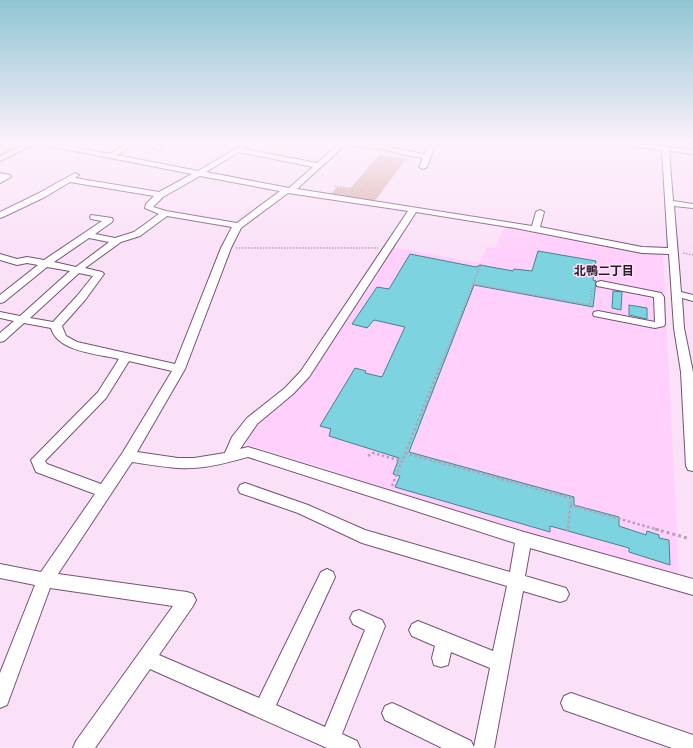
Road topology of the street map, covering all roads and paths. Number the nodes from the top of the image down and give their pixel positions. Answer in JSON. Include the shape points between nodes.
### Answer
{"nodes":[{"id":1,"x":68,"y":179,"type":"joint"},
{"id":2,"x":189,"y":179,"type":"edge"},
{"id":3,"x":235,"y":179,"type":"edge"},
{"id":4,"x":303,"y":179,"type":"edge"},
{"id":5,"x":371,"y":179,"type":"edge"},
{"id":6,"x":667,"y":179,"type":"edge"},
{"id":7,"x":334,"y":186,"type":"joint"},
{"id":8,"x":289,"y":190,"type":"junction"},
{"id":9,"x":160,"y":195,"type":"junction"},
{"id":10,"x":326,"y":195,"type":"junction"},
{"id":11,"x":669,"y":203,"type":"junction"},
{"id":12,"x":693,"y":206,"type":"edge"},
{"id":13,"x":414,"y":209,"type":"junction"},
{"id":14,"x":540,"y":212,"type":"dead end"},
{"id":15,"x":165,"y":213,"type":"junction"},
{"id":16,"x":0,"y":215,"type":"edge"},
{"id":17,"x":94,"y":217,"type":"dead end"},
{"id":18,"x":237,"y":227,"type":"junction"},
{"id":19,"x":535,"y":229,"type":"junction"},
{"id":20,"x":86,"y":235,"type":"junction"},
{"id":21,"x":116,"y":241,"type":"junction"},
{"id":22,"x":226,"y":248,"type":"junction"},
{"id":23,"x":389,"y":248,"type":"junction"},
{"id":24,"x":674,"y":251,"type":"junction"},
{"id":25,"x":0,"y":257,"type":"edge"},
{"id":26,"x":44,"y":264,"type":"junction"},
{"id":27,"x":481,"y":264,"type":"dead end"},
{"id":28,"x":77,"y":270,"type":"junction"},
{"id":29,"x":473,"y":284,"type":"junction"},
{"id":30,"x":597,"y":285,"type":"joint"},
{"id":31,"x":677,"y":294,"type":"junction"},
{"id":32,"x":693,"y":298,"type":"edge"},
{"id":33,"x":0,"y":300,"type":"edge"},
{"id":34,"x":598,"y":314,"type":"dead end"},
{"id":35,"x":0,"y":315,"type":"edge"},
{"id":36,"x":23,"y":320,"type":"junction"},
{"id":37,"x":56,"y":326,"type":"junction"},
{"id":38,"x":0,"y":340,"type":"edge"},
{"id":39,"x":126,"y":357,"type":"junction"},
{"id":40,"x":179,"y":369,"type":"junction"},
{"id":41,"x":379,"y":451,"type":"dead end"},
{"id":42,"x":405,"y":453,"type":"junction"},
{"id":43,"x":377,"y":454,"type":"junction"},
{"id":44,"x":128,"y":456,"type":"junction"},
{"id":45,"x":368,"y":456,"type":"dead end"},
{"id":46,"x":230,"y":457,"type":"junction"},
{"id":47,"x":402,"y":461,"type":"junction"},
{"id":48,"x":693,"y":466,"type":"edge"},
{"id":49,"x":245,"y":489,"type":"dead end"},
{"id":50,"x":104,"y":491,"type":"junction"},
{"id":51,"x":388,"y":496,"type":"junction"},
{"id":52,"x":570,"y":505,"type":"junction"},
{"id":53,"x":568,"y":531,"type":"dead end"},
{"id":54,"x":687,"y":538,"type":"dead end"},
{"id":55,"x":524,"y":539,"type":"junction"},
{"id":56,"x":0,"y":572,"type":"edge"},
{"id":57,"x":327,"y":578,"type":"dead end"},
{"id":58,"x":44,"y":580,"type":"junction"},
{"id":59,"x":516,"y":581,"type":"junction"},
{"id":60,"x":693,"y":587,"type":"edge"},
{"id":61,"x":560,"y":594,"type":"dead end"},
{"id":62,"x":359,"y":618,"type":"dead end"},
{"id":63,"x":418,"y":630,"type":"dead end"},
{"id":64,"x":146,"y":658,"type":"junction"},
{"id":65,"x":500,"y":663,"type":"junction"},
{"id":66,"x":0,"y":698,"type":"edge"},
{"id":67,"x":571,"y":703,"type":"dead end"},
{"id":68,"x":264,"y":710,"type":"junction"},
{"id":69,"x":392,"y":713,"type":"dead end"},
{"id":70,"x":330,"y":739,"type":"junction"},
{"id":71,"x":693,"y":745,"type":"edge"},
{"id":72,"x":83,"y":748,"type":"edge"},
{"id":73,"x":350,"y":748,"type":"edge"},
{"id":74,"x":464,"y":748,"type":"edge"},
{"id":75,"x":484,"y":748,"type":"edge"}],
"edges":[{"from":1,"to":9,"type":"street"},
{"from":1,"to":16,"type":"street"},
{"from":2,"to":9,"type":"street"},
{"from":3,"to":8,"type":"street"},
{"from":4,"to":8,"type":"street"},
{"from":5,"to":7,"type":"path","via":[[362,190]]},
{"from":6,"to":11,"type":"street"},
{"from":7,"to":10,"type":"street"},
{"from":8,"to":10,"type":"street"},
{"from":8,"to":18,"type":"street"},
{"from":9,"to":15,"type":"street","via":[[149,208]]},
{"from":10,"to":13,"type":"street"},
{"from":11,"to":12,"type":"street"},
{"from":11,"to":24,"type":"street"},
{"from":13,"to":19,"type":"street"},
{"from":13,"to":23,"type":"street"},
{"from":14,"to":19,"type":"street"},
{"from":15,"to":18,"type":"street","via":[[234,224]]},
{"from":15,"to":21,"type":"street","via":[[137,234]]},
{"from":17,"to":20,"type":"street","via":[[109,220]]},
{"from":18,"to":22,"type":"street"},
{"from":19,"to":24,"type":"street","via":[[642,250]]},
{"from":20,"to":21,"type":"street"},
{"from":20,"to":26,"type":"street"},
{"from":21,"to":28,"type":"street"},
{"from":22,"to":23,"type":"path"},
{"from":22,"to":40,"type":"street"},
{"from":23,"to":46,"type":"street","via":[[305,374],[289,391],[252,421],[237,441]]},
{"from":24,"to":31,"type":"street"},
{"from":25,"to":26,"type":"street","via":[[17,262],[27,260]]},
{"from":26,"to":28,"type":"street"},
{"from":26,"to":33,"type":"street"},
{"from":27,"to":29,"type":"path"},
{"from":28,"to":36,"type":"street"},
{"from":28,"to":37,"type":"street","via":[[99,274]]},
{"from":29,"to":30,"type":"path","via":[[590,305]]},
{"from":29,"to":42,"type":"path"},
{"from":30,"to":34,"type":"street","via":[[657,295],[660,324]]},
{"from":31,"to":32,"type":"street"},
{"from":31,"to":48,"type":"street","via":[[679,328],[687,372]]},
{"from":35,"to":36,"type":"street"},
{"from":36,"to":37,"type":"street"},
{"from":36,"to":38,"type":"street"},
{"from":37,"to":39,"type":"street","via":[[56,332],[64,340]]},
{"from":39,"to":40,"type":"street"},
{"from":39,"to":50,"type":"street","via":[[102,395],[38,460],[41,468]]},
{"from":40,"to":44,"type":"street"},
{"from":41,"to":43,"type":"path"},
{"from":42,"to":47,"type":"path"},
{"from":42,"to":52,"type":"path","via":[[571,498]]},
{"from":43,"to":45,"type":"path"},
{"from":43,"to":47,"type":"path"},
{"from":44,"to":46,"type":"street","via":[[178,463]]},
{"from":44,"to":50,"type":"street"},
{"from":46,"to":51,"type":"street","via":[[248,452]]},
{"from":47,"to":51,"type":"path"},
{"from":49,"to":59,"type":"street","via":[[303,509],[362,536]]},
{"from":50,"to":58,"type":"street"},
{"from":51,"to":55,"type":"street"},
{"from":52,"to":53,"type":"path"},
{"from":52,"to":54,"type":"path"},
{"from":55,"to":59,"type":"street"},
{"from":55,"to":60,"type":"street"},
{"from":56,"to":58,"type":"street"},
{"from":57,"to":68,"type":"street"},
{"from":58,"to":64,"type":"street","via":[[187,600]]},
{"from":58,"to":66,"type":"street"},
{"from":59,"to":61,"type":"street"},
{"from":59,"to":65,"type":"street"},
{"from":62,"to":70,"type":"street","via":[[376,626]]},
{"from":63,"to":65,"type":"street","via":[[443,650]]},
{"from":64,"to":68,"type":"street"},
{"from":64,"to":72,"type":"street"},
{"from":65,"to":75,"type":"street"},
{"from":67,"to":71,"type":"street"},
{"from":68,"to":70,"type":"street"},
{"from":69,"to":74,"type":"street"},
{"from":70,"to":73,"type":"street"}]}
